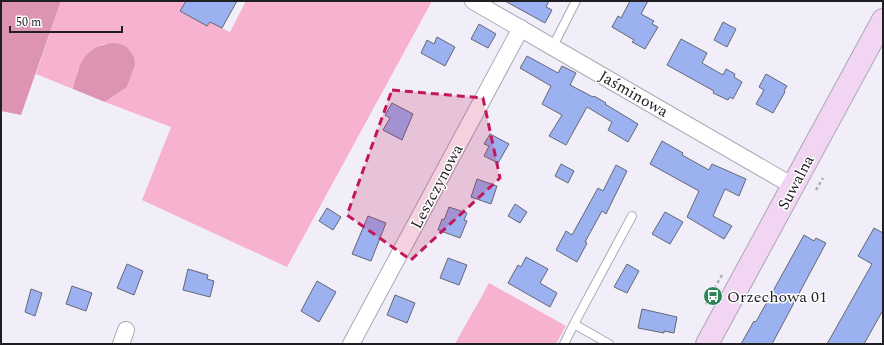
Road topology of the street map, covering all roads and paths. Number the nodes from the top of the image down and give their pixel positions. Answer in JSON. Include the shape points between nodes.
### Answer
{"nodes":[{"id":1,"x":474,"y":1,"type":"edge"},
{"id":2,"x":576,"y":1,"type":"edge"},
{"id":3,"x":883,"y":20,"type":"edge"},
{"id":4,"x":521,"y":28,"type":"junction"},
{"id":5,"x":553,"y":46,"type":"junction"},
{"id":6,"x":823,"y":178,"type":"dead end"},
{"id":7,"x":793,"y":186,"type":"junction"},
{"id":8,"x":816,"y":190,"type":"dead end"},
{"id":9,"x":632,"y":216,"type":"dead end"},
{"id":10,"x":574,"y":324,"type":"junction"},
{"id":11,"x":351,"y":344,"type":"edge"},
{"id":12,"x":564,"y":344,"type":"edge"},
{"id":13,"x":609,"y":344,"type":"edge"},
{"id":14,"x":707,"y":344,"type":"edge"}],
"edges":[{"from":1,"to":4,"type":"street","name":"Jaśminowa"},
{"from":2,"to":5,"type":"lane"},
{"from":3,"to":7,"type":"street","name":"Suwalna"},
{"from":4,"to":5,"type":"street","name":"Jaśminowa"},
{"from":4,"to":11,"type":"street","name":"Leszczynowa"},
{"from":5,"to":7,"type":"street","name":"Jaśminowa"},
{"from":6,"to":8,"type":"path"},
{"from":7,"to":14,"type":"street","name":"Suwalna"},
{"from":9,"to":10,"type":"lane"},
{"from":10,"to":12,"type":"lane"},
{"from":10,"to":13,"type":"lane"}]}
